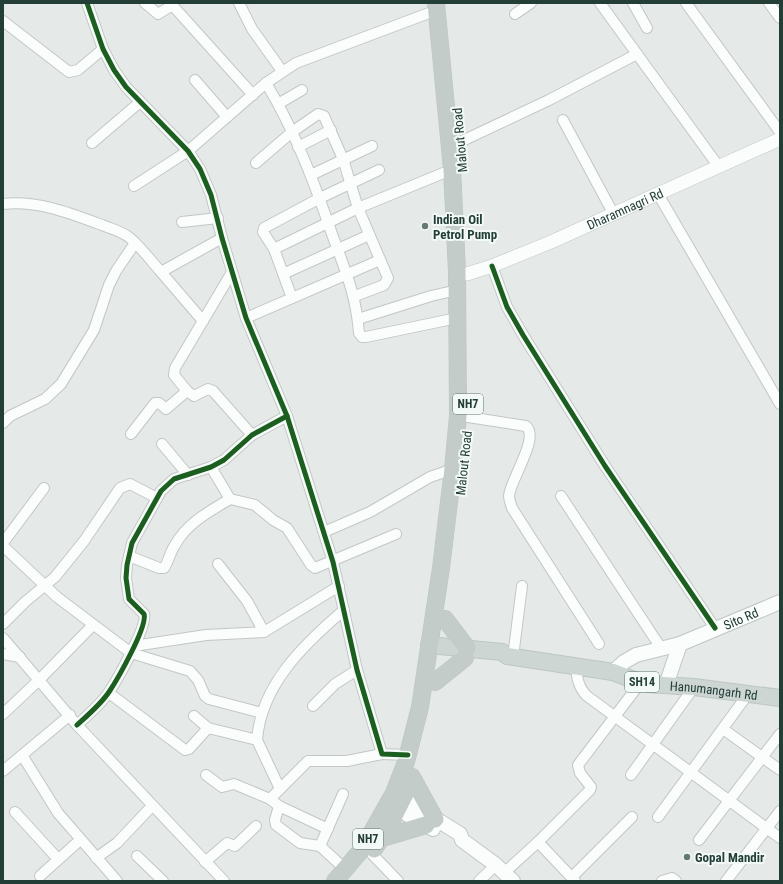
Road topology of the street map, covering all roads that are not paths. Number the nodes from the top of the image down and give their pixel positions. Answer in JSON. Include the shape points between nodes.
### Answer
{"nodes":[{"id":1,"x":87,"y":3,"type":"edge"},
{"id":2,"x":99,"y":3,"type":"edge"},
{"id":3,"x":145,"y":3,"type":"edge"},
{"id":4,"x":238,"y":3,"type":"edge"},
{"id":5,"x":531,"y":3,"type":"edge"},
{"id":6,"x":600,"y":3,"type":"edge"},
{"id":7,"x":633,"y":3,"type":"edge"},
{"id":8,"x":686,"y":3,"type":"edge"},
{"id":9,"x":769,"y":3,"type":"edge"},
{"id":10,"x":440,"y":5,"type":"edge"},
{"id":11,"x":92,"y":13,"type":"junction"},
{"id":12,"x":515,"y":14,"type":"dead end"},
{"id":13,"x":780,"y":18,"type":"edge"},
{"id":14,"x":3,"y":21,"type":"edge"},
{"id":15,"x":647,"y":28,"type":"dead end"},
{"id":16,"x":103,"y":49,"type":"junction"},
{"id":17,"x":637,"y":54,"type":"junction"},
{"id":18,"x":282,"y":71,"type":"junction"},
{"id":19,"x":195,"y":80,"type":"dead end"},
{"id":20,"x":266,"y":84,"type":"junction"},
{"id":21,"x":302,"y":90,"type":"dead end"},
{"id":22,"x":253,"y":94,"type":"junction"},
{"id":23,"x":140,"y":102,"type":"junction"},
{"id":24,"x":278,"y":104,"type":"junction"},
{"id":25,"x":227,"y":117,"type":"junction"},
{"id":26,"x":563,"y":120,"type":"dead end"},
{"id":27,"x":331,"y":130,"type":"junction"},
{"id":28,"x":292,"y":132,"type":"junction"},
{"id":29,"x":780,"y":132,"type":"edge"},
{"id":30,"x":780,"y":139,"type":"edge"},
{"id":31,"x":460,"y":142,"type":"junction"},
{"id":32,"x":92,"y":143,"type":"dead end"},
{"id":33,"x":372,"y":146,"type":"dead end"},
{"id":34,"x":298,"y":147,"type":"junction"},
{"id":35,"x":188,"y":152,"type":"junction"},
{"id":36,"x":343,"y":159,"type":"junction"},
{"id":37,"x":256,"y":163,"type":"dead end"},
{"id":38,"x":457,"y":167,"type":"junction"},
{"id":39,"x":719,"y":167,"type":"junction"},
{"id":40,"x":379,"y":170,"type":"dead end"},
{"id":41,"x":311,"y":175,"type":"junction"},
{"id":42,"x":350,"y":184,"type":"junction"},
{"id":43,"x":134,"y":186,"type":"dead end"},
{"id":44,"x":658,"y":194,"type":"junction"},
{"id":45,"x":320,"y":198,"type":"junction"},
{"id":46,"x":3,"y":204,"type":"edge"},
{"id":47,"x":358,"y":208,"type":"junction"},
{"id":48,"x":613,"y":213,"type":"junction"},
{"id":49,"x":218,"y":218,"type":"junction"},
{"id":50,"x":182,"y":222,"type":"dead end"},
{"id":51,"x":328,"y":223,"type":"junction"},
{"id":52,"x":369,"y":235,"type":"junction"},
{"id":53,"x":222,"y":238,"type":"junction"},
{"id":54,"x":135,"y":243,"type":"junction"},
{"id":55,"x":274,"y":249,"type":"junction"},
{"id":56,"x":338,"y":250,"type":"junction"},
{"id":57,"x":380,"y":260,"type":"junction"},
{"id":58,"x":492,"y":266,"type":"junction"},
{"id":59,"x":161,"y":272,"type":"junction"},
{"id":60,"x":232,"y":272,"type":"junction"},
{"id":61,"x":283,"y":274,"type":"junction"},
{"id":62,"x":347,"y":274,"type":"junction"},
{"id":63,"x":467,"y":274,"type":"junction"},
{"id":64,"x":457,"y":290,"type":"junction"},
{"id":65,"x":355,"y":296,"type":"junction"},
{"id":66,"x":292,"y":298,"type":"junction"},
{"id":67,"x":246,"y":318,"type":"junction"},
{"id":68,"x":457,"y":318,"type":"junction"},
{"id":69,"x":358,"y":319,"type":"junction"},
{"id":70,"x":203,"y":321,"type":"junction"},
{"id":71,"x":187,"y":392,"type":"junction"},
{"id":72,"x":780,"y":404,"type":"edge"},
{"id":73,"x":287,"y":416,"type":"junction"},
{"id":74,"x":468,"y":417,"type":"junction"},
{"id":75,"x":3,"y":423,"type":"edge"},
{"id":76,"x":131,"y":434,"type":"dead end"},
{"id":77,"x":252,"y":435,"type":"junction"},
{"id":78,"x":162,"y":444,"type":"dead end"},
{"id":79,"x":211,"y":467,"type":"junction"},
{"id":80,"x":452,"y":469,"type":"junction"},
{"id":81,"x":188,"y":475,"type":"junction"},
{"id":82,"x":44,"y":488,"type":"dead end"},
{"id":83,"x":561,"y":496,"type":"dead end"},
{"id":84,"x":157,"y":498,"type":"junction"},
{"id":85,"x":230,"y":499,"type":"junction"},
{"id":86,"x":324,"y":532,"type":"junction"},
{"id":87,"x":396,"y":534,"type":"dead end"},
{"id":88,"x":3,"y":544,"type":"edge"},
{"id":89,"x":129,"y":556,"type":"junction"},
{"id":90,"x":333,"y":562,"type":"junction"},
{"id":91,"x":218,"y":564,"type":"dead end"},
{"id":92,"x":446,"y":568,"type":"junction"},
{"id":93,"x":339,"y":586,"type":"junction"},
{"id":94,"x":522,"y":586,"type":"dead end"},
{"id":95,"x":45,"y":587,"type":"junction"},
{"id":96,"x":780,"y":602,"type":"edge"},
{"id":97,"x":344,"y":610,"type":"junction"},
{"id":98,"x":445,"y":619,"type":"junction"},
{"id":99,"x":3,"y":624,"type":"edge"},
{"id":100,"x":93,"y":624,"type":"junction"},
{"id":101,"x":715,"y":628,"type":"junction"},
{"id":102,"x":264,"y":632,"type":"junction"},
{"id":103,"x":3,"y":638,"type":"edge"},
{"id":104,"x":598,"y":644,"type":"dead end"},
{"id":105,"x":680,"y":644,"type":"junction"},
{"id":106,"x":660,"y":648,"type":"junction"},
{"id":107,"x":133,"y":650,"type":"junction"},
{"id":108,"x":435,"y":650,"type":"junction"},
{"id":109,"x":466,"y":653,"type":"junction"},
{"id":110,"x":3,"y":654,"type":"edge"},
{"id":111,"x":20,"y":657,"type":"junction"},
{"id":112,"x":510,"y":657,"type":"junction"},
{"id":113,"x":576,"y":666,"type":"junction"},
{"id":114,"x":357,"y":670,"type":"junction"},
{"id":115,"x":613,"y":672,"type":"junction"},
{"id":116,"x":39,"y":680,"type":"junction"},
{"id":117,"x":435,"y":682,"type":"junction"},
{"id":118,"x":641,"y":682,"type":"junction"},
{"id":119,"x":666,"y":685,"type":"junction"},
{"id":120,"x":694,"y":687,"type":"junction"},
{"id":121,"x":109,"y":693,"type":"junction"},
{"id":122,"x":748,"y":694,"type":"junction"},
{"id":123,"x":780,"y":698,"type":"edge"},
{"id":124,"x":313,"y":706,"type":"dead end"},
{"id":125,"x":262,"y":713,"type":"junction"},
{"id":126,"x":3,"y":714,"type":"edge"},
{"id":127,"x":70,"y":715,"type":"junction"},
{"id":128,"x":194,"y":716,"type":"dead end"},
{"id":129,"x":616,"y":717,"type":"junction"},
{"id":130,"x":78,"y":726,"type":"junction"},
{"id":131,"x":208,"y":728,"type":"junction"},
{"id":132,"x":722,"y":729,"type":"junction"},
{"id":133,"x":780,"y":734,"type":"edge"},
{"id":134,"x":257,"y":740,"type":"junction"},
{"id":135,"x":653,"y":745,"type":"junction"},
{"id":136,"x":382,"y":754,"type":"junction"},
{"id":137,"x":22,"y":755,"type":"junction"},
{"id":138,"x":408,"y":755,"type":"junction"},
{"id":139,"x":763,"y":758,"type":"junction"},
{"id":140,"x":780,"y":770,"type":"edge"},
{"id":141,"x":3,"y":771,"type":"edge"},
{"id":142,"x":691,"y":773,"type":"junction"},
{"id":143,"x":631,"y":775,"type":"dead end"},
{"id":144,"x":206,"y":776,"type":"dead end"},
{"id":145,"x":412,"y":777,"type":"junction"},
{"id":146,"x":280,"y":789,"type":"junction"},
{"id":147,"x":343,"y":794,"type":"dead end"},
{"id":148,"x":270,"y":799,"type":"junction"},
{"id":149,"x":729,"y":800,"type":"junction"},
{"id":150,"x":396,"y":801,"type":"junction"},
{"id":151,"x":152,"y":806,"type":"junction"},
{"id":152,"x":279,"y":806,"type":"junction"},
{"id":153,"x":780,"y":811,"type":"edge"},
{"id":154,"x":15,"y":812,"type":"dead end"},
{"id":155,"x":632,"y":817,"type":"dead end"},
{"id":156,"x":658,"y":817,"type":"dead end"},
{"id":157,"x":430,"y":822,"type":"junction"},
{"id":158,"x":256,"y":826,"type":"dead end"},
{"id":159,"x":767,"y":828,"type":"junction"},
{"id":160,"x":328,"y":829,"type":"junction"},
{"id":161,"x":382,"y":838,"type":"junction"},
{"id":162,"x":780,"y":838,"type":"edge"},
{"id":163,"x":80,"y":840,"type":"junction"},
{"id":164,"x":699,"y":840,"type":"dead end"},
{"id":165,"x":538,"y":842,"type":"junction"},
{"id":166,"x":320,"y":846,"type":"junction"},
{"id":167,"x":372,"y":854,"type":"junction"},
{"id":168,"x":137,"y":856,"type":"dead end"},
{"id":169,"x":96,"y":858,"type":"junction"},
{"id":170,"x":58,"y":860,"type":"junction"},
{"id":171,"x":205,"y":862,"type":"junction"},
{"id":172,"x":504,"y":873,"type":"edge"},
{"id":173,"x":40,"y":876,"type":"dead end"},
{"id":174,"x":344,"y":877,"type":"edge"},
{"id":175,"x":573,"y":879,"type":"edge"},
{"id":176,"x":115,"y":880,"type":"edge"},
{"id":177,"x":163,"y":881,"type":"edge"},
{"id":178,"x":224,"y":881,"type":"edge"},
{"id":179,"x":398,"y":881,"type":"edge"},
{"id":180,"x":479,"y":881,"type":"edge"},
{"id":181,"x":662,"y":881,"type":"edge"},
{"id":182,"x":676,"y":881,"type":"edge"},
{"id":183,"x":726,"y":881,"type":"edge"}],
"edges":[{"from":1,"to":11,"type":"street"},
{"from":2,"to":11,"type":"street"},
{"from":3,"to":22,"type":"street","via":[[158,14],[171,6],[174,7]]},
{"from":4,"to":18,"type":"street","via":[[252,29]]},
{"from":5,"to":12,"type":"street"},
{"from":6,"to":17,"type":"street"},
{"from":7,"to":15,"type":"street"},
{"from":8,"to":29,"type":"street"},
{"from":9,"to":13,"type":"street"},
{"from":10,"to":18,"type":"street"},
{"from":10,"to":31,"type":"highway","name":"Malout Road","number":"NH7"},
{"from":10,"to":38,"type":"highway","name":"Malout Road","number":"NH7"},
{"from":11,"to":16,"type":"street"},
{"from":14,"to":16,"type":"street","via":[[69,72],[78,70]]},
{"from":16,"to":23,"type":"street","via":[[126,87]]},
{"from":17,"to":31,"type":"street","via":[[549,100]]},
{"from":17,"to":39,"type":"street"},
{"from":18,"to":20,"type":"street"},
{"from":19,"to":25,"type":"street"},
{"from":20,"to":22,"type":"street"},
{"from":20,"to":24,"type":"street"},
{"from":21,"to":24,"type":"street"},
{"from":22,"to":25,"type":"street"},
{"from":23,"to":32,"type":"street"},
{"from":23,"to":35,"type":"street"},
{"from":24,"to":28,"type":"street"},
{"from":25,"to":35,"type":"street"},
{"from":26,"to":48,"type":"street"},
{"from":27,"to":28,"type":"street","via":[[324,116],[318,114]]},
{"from":27,"to":34,"type":"street"},
{"from":27,"to":36,"type":"street"},
{"from":28,"to":34,"type":"street"},
{"from":28,"to":37,"type":"street"},
{"from":30,"to":39,"type":"street","name":"Dharamnagri Rd"},
{"from":31,"to":38,"type":"highway","name":"Malout Road","number":"NH7"},
{"from":33,"to":36,"type":"street"},
{"from":34,"to":41,"type":"street"},
{"from":35,"to":43,"type":"street"},
{"from":35,"to":49,"type":"street","via":[[200,169]]},
{"from":36,"to":41,"type":"street"},
{"from":36,"to":42,"type":"street"},
{"from":38,"to":47,"type":"street"},
{"from":38,"to":63,"type":"highway","name":"Malout Road","number":"NH7"},
{"from":38,"to":64,"type":"highway","name":"Malout Road","number":"NH7"},
{"from":39,"to":44,"type":"street","name":"Dharamnagri Rd"},
{"from":40,"to":42,"type":"street"},
{"from":41,"to":45,"type":"street"},
{"from":42,"to":45,"type":"street"},
{"from":42,"to":47,"type":"street"},
{"from":44,"to":48,"type":"street","name":"Dharamnagri Rd"},
{"from":44,"to":72,"type":"street"},
{"from":45,"to":51,"type":"street"},
{"from":45,"to":55,"type":"street","via":[[264,228],[263,232]]},
{"from":46,"to":54,"type":"street","via":[[25,204],[67,212],[124,234]]},
{"from":47,"to":51,"type":"street"},
{"from":47,"to":52,"type":"street"},
{"from":48,"to":58,"type":"street","name":"Dharamnagri Rd"},
{"from":49,"to":50,"type":"street"},
{"from":49,"to":53,"type":"street"},
{"from":51,"to":55,"type":"street"},
{"from":51,"to":56,"type":"street"},
{"from":52,"to":56,"type":"street"},
{"from":52,"to":57,"type":"street"},
{"from":53,"to":59,"type":"street"},
{"from":53,"to":60,"type":"street"},
{"from":54,"to":59,"type":"street"},
{"from":54,"to":75,"type":"street","via":[[109,285],[94,330],[61,384],[45,399],[10,416]]},
{"from":55,"to":61,"type":"street"},
{"from":56,"to":61,"type":"street"},
{"from":56,"to":62,"type":"street"},
{"from":57,"to":62,"type":"street"},
{"from":57,"to":65,"type":"street","via":[[388,278],[387,282]]},
{"from":58,"to":63,"type":"street","name":"Dharamnagri Rd"},
{"from":58,"to":101,"type":"street","via":[[507,307],[522,335],[605,466]]},
{"from":59,"to":70,"type":"street"},
{"from":60,"to":67,"type":"street"},
{"from":60,"to":70,"type":"street"},
{"from":61,"to":66,"type":"street"},
{"from":62,"to":65,"type":"street"},
{"from":62,"to":66,"type":"street"},
{"from":63,"to":74,"type":"highway","name":"Malout Road","number":"NH7"},
{"from":64,"to":68,"type":"highway","name":"Malout Road","number":"NH7"},
{"from":64,"to":69,"type":"street"},
{"from":65,"to":69,"type":"street"},
{"from":66,"to":67,"type":"street"},
{"from":67,"to":73,"type":"street"},
{"from":68,"to":69,"type":"street","via":[[366,337],[359,333]]},
{"from":68,"to":80,"type":"highway","name":"Malout Road","number":"NH7","via":[[458,416]]},
{"from":70,"to":71,"type":"street","via":[[174,372],[175,378]]},
{"from":71,"to":76,"type":"street","via":[[166,409],[155,403]]},
{"from":71,"to":77,"type":"street","via":[[194,396],[208,389],[213,390]]},
{"from":73,"to":77,"type":"street"},
{"from":73,"to":86,"type":"street"},
{"from":74,"to":92,"type":"highway","name":"Malout Road","number":"NH7"},
{"from":74,"to":104,"type":"street","via":[[526,426],[529,429],[528,447],[509,496],[512,508]]},
{"from":77,"to":79,"type":"street","via":[[224,460]]},
{"from":78,"to":81,"type":"street"},
{"from":79,"to":81,"type":"street"},
{"from":79,"to":85,"type":"street"},
{"from":80,"to":86,"type":"street","via":[[430,477],[370,512]]},
{"from":80,"to":92,"type":"highway","name":"Malout Road","number":"NH7"},
{"from":81,"to":84,"type":"street","via":[[166,484]]},
{"from":82,"to":88,"type":"street"},
{"from":83,"to":106,"type":"street"},
{"from":84,"to":89,"type":"street","via":[[132,543]]},
{"from":84,"to":95,"type":"street","via":[[130,484],[120,488],[84,540]]},
{"from":85,"to":89,"type":"street","via":[[184,532],[175,544],[164,568]]},
{"from":85,"to":90,"type":"street","via":[[255,505],[287,528],[315,568]]},
{"from":86,"to":90,"type":"street"},
{"from":87,"to":90,"type":"street"},
{"from":88,"to":95,"type":"street"},
{"from":89,"to":107,"type":"street","via":[[127,594],[146,618]]},
{"from":90,"to":93,"type":"street"},
{"from":91,"to":102,"type":"street","via":[[247,601]]},
{"from":92,"to":98,"type":"highway","name":"Malout Road","number":"NH7"},
{"from":92,"to":108,"type":"highway","name":"Malout Road","number":"NH7"},
{"from":93,"to":97,"type":"street"},
{"from":93,"to":102,"type":"street"},
{"from":94,"to":112,"type":"street"},
{"from":95,"to":99,"type":"street"},
{"from":95,"to":100,"type":"street"},
{"from":96,"to":101,"type":"main road","name":"Sito Rd"},
{"from":97,"to":114,"type":"street"},
{"from":97,"to":125,"type":"street","via":[[300,650],[273,690]]},
{"from":98,"to":108,"type":"highway","name":"Malout Road","number":"NH7"},
{"from":98,"to":109,"type":"highway"},
{"from":100,"to":107,"type":"street"},
{"from":100,"to":116,"type":"street"},
{"from":101,"to":105,"type":"main road","name":"Sito Rd"},
{"from":102,"to":107,"type":"street","via":[[206,635]]},
{"from":103,"to":111,"type":"street"},
{"from":105,"to":106,"type":"main road","name":"Sito Rd"},
{"from":105,"to":119,"type":"main road"},
{"from":106,"to":115,"type":"main road","name":"Sito Rd","via":[[624,662]]},
{"from":107,"to":121,"type":"street"},
{"from":107,"to":125,"type":"street","via":[[190,671],[209,699]]},
{"from":108,"to":109,"type":"main road","name":"Hanumangarh Rd","number":"SH14"},
{"from":108,"to":117,"type":"highway","name":"Malout Road","number":"NH7"},
{"from":108,"to":138,"type":"highway","name":"Malout Road","number":"NH7"},
{"from":109,"to":112,"type":"main road","name":"Hanumangarh Rd","number":"SH14","via":[[502,652]]},
{"from":109,"to":117,"type":"highway"},
{"from":110,"to":111,"type":"street"},
{"from":111,"to":116,"type":"street"},
{"from":112,"to":113,"type":"main road","name":"Hanumangarh Rd","number":"SH14"},
{"from":113,"to":115,"type":"main road","name":"Hanumangarh Rd","number":"SH14"},
{"from":113,"to":129,"type":"street","via":[[581,690]]},
{"from":114,"to":124,"type":"street","via":[[335,684]]},
{"from":114,"to":136,"type":"street"},
{"from":115,"to":118,"type":"main road","name":"Hanumangarh Rd","number":"SH14"},
{"from":116,"to":126,"type":"street"},
{"from":116,"to":127,"type":"street"},
{"from":117,"to":145,"type":"highway","name":"Malout Road","number":"NH7"},
{"from":118,"to":119,"type":"main road","name":"Hanumangarh Rd","number":"SH14"},
{"from":118,"to":129,"type":"street"},
{"from":119,"to":120,"type":"main road","name":"Hanumangarh Rd","number":"SH14"},
{"from":120,"to":122,"type":"main road","name":"Hanumangarh Rd","number":"SH14"},
{"from":120,"to":135,"type":"street"},
{"from":121,"to":130,"type":"street"},
{"from":121,"to":131,"type":"street","via":[[185,750],[189,749]]},
{"from":122,"to":123,"type":"main road","name":"Hanumangarh Rd","number":"SH14"},
{"from":122,"to":132,"type":"street"},
{"from":125,"to":134,"type":"street"},
{"from":127,"to":130,"type":"street"},
{"from":127,"to":137,"type":"street"},
{"from":128,"to":131,"type":"street"},
{"from":129,"to":135,"type":"street"},
{"from":129,"to":165,"type":"street","via":[[578,765],[580,773],[591,787],[590,790]]},
{"from":130,"to":151,"type":"street"},
{"from":131,"to":134,"type":"street"},
{"from":132,"to":139,"type":"street"},
{"from":132,"to":142,"type":"street"},
{"from":133,"to":139,"type":"street"},
{"from":134,"to":146,"type":"street"},
{"from":135,"to":142,"type":"street"},
{"from":135,"to":143,"type":"street"},
{"from":136,"to":138,"type":"street"},
{"from":136,"to":146,"type":"street","via":[[347,761],[308,761]]},
{"from":137,"to":141,"type":"street"},
{"from":137,"to":163,"type":"street","via":[[58,813]]},
{"from":138,"to":150,"type":"highway","name":"Malout Road","number":"NH7"},
{"from":139,"to":140,"type":"street"},
{"from":139,"to":149,"type":"street"},
{"from":142,"to":149,"type":"street"},
{"from":142,"to":156,"type":"street"},
{"from":144,"to":148,"type":"street","via":[[222,787],[234,784]]},
{"from":145,"to":150,"type":"highway","name":"Malout Road","number":"NH7"},
{"from":145,"to":157,"type":"highway"},
{"from":146,"to":148,"type":"street"},
{"from":147,"to":160,"type":"street"},
{"from":148,"to":152,"type":"street"},
{"from":149,"to":159,"type":"street"},
{"from":149,"to":164,"type":"street"},
{"from":150,"to":157,"type":"main road"},
{"from":150,"to":161,"type":"highway","number":"NH7"},
{"from":150,"to":174,"type":"highway","number":"NH7"},
{"from":151,"to":169,"type":"street","via":[[117,843]]},
{"from":151,"to":171,"type":"street"},
{"from":152,"to":160,"type":"street"},
{"from":152,"to":166,"type":"street","via":[[274,820],[276,825],[300,843]]},
{"from":153,"to":159,"type":"street"},
{"from":154,"to":170,"type":"street"},
{"from":155,"to":175,"type":"street"},
{"from":157,"to":161,"type":"highway"},
{"from":157,"to":172,"type":"main road","via":[[454,840],[462,840]]},
{"from":158,"to":171,"type":"street","via":[[235,846],[227,844]]},
{"from":159,"to":162,"type":"street"},
{"from":159,"to":183,"type":"street"},
{"from":160,"to":166,"type":"street"},
{"from":161,"to":167,"type":"highway","number":"NH7"},
{"from":163,"to":169,"type":"street"},
{"from":163,"to":170,"type":"street"},
{"from":165,"to":172,"type":"street"},
{"from":165,"to":175,"type":"street"},
{"from":166,"to":174,"type":"street"},
{"from":167,"to":174,"type":"highway","number":"NH7"},
{"from":167,"to":179,"type":"street"},
{"from":168,"to":177,"type":"street"},
{"from":169,"to":176,"type":"street"},
{"from":170,"to":173,"type":"street"},
{"from":171,"to":178,"type":"street"},
{"from":172,"to":180,"type":"street"},
{"from":181,"to":182,"type":"street","via":[[672,878]]}]}
